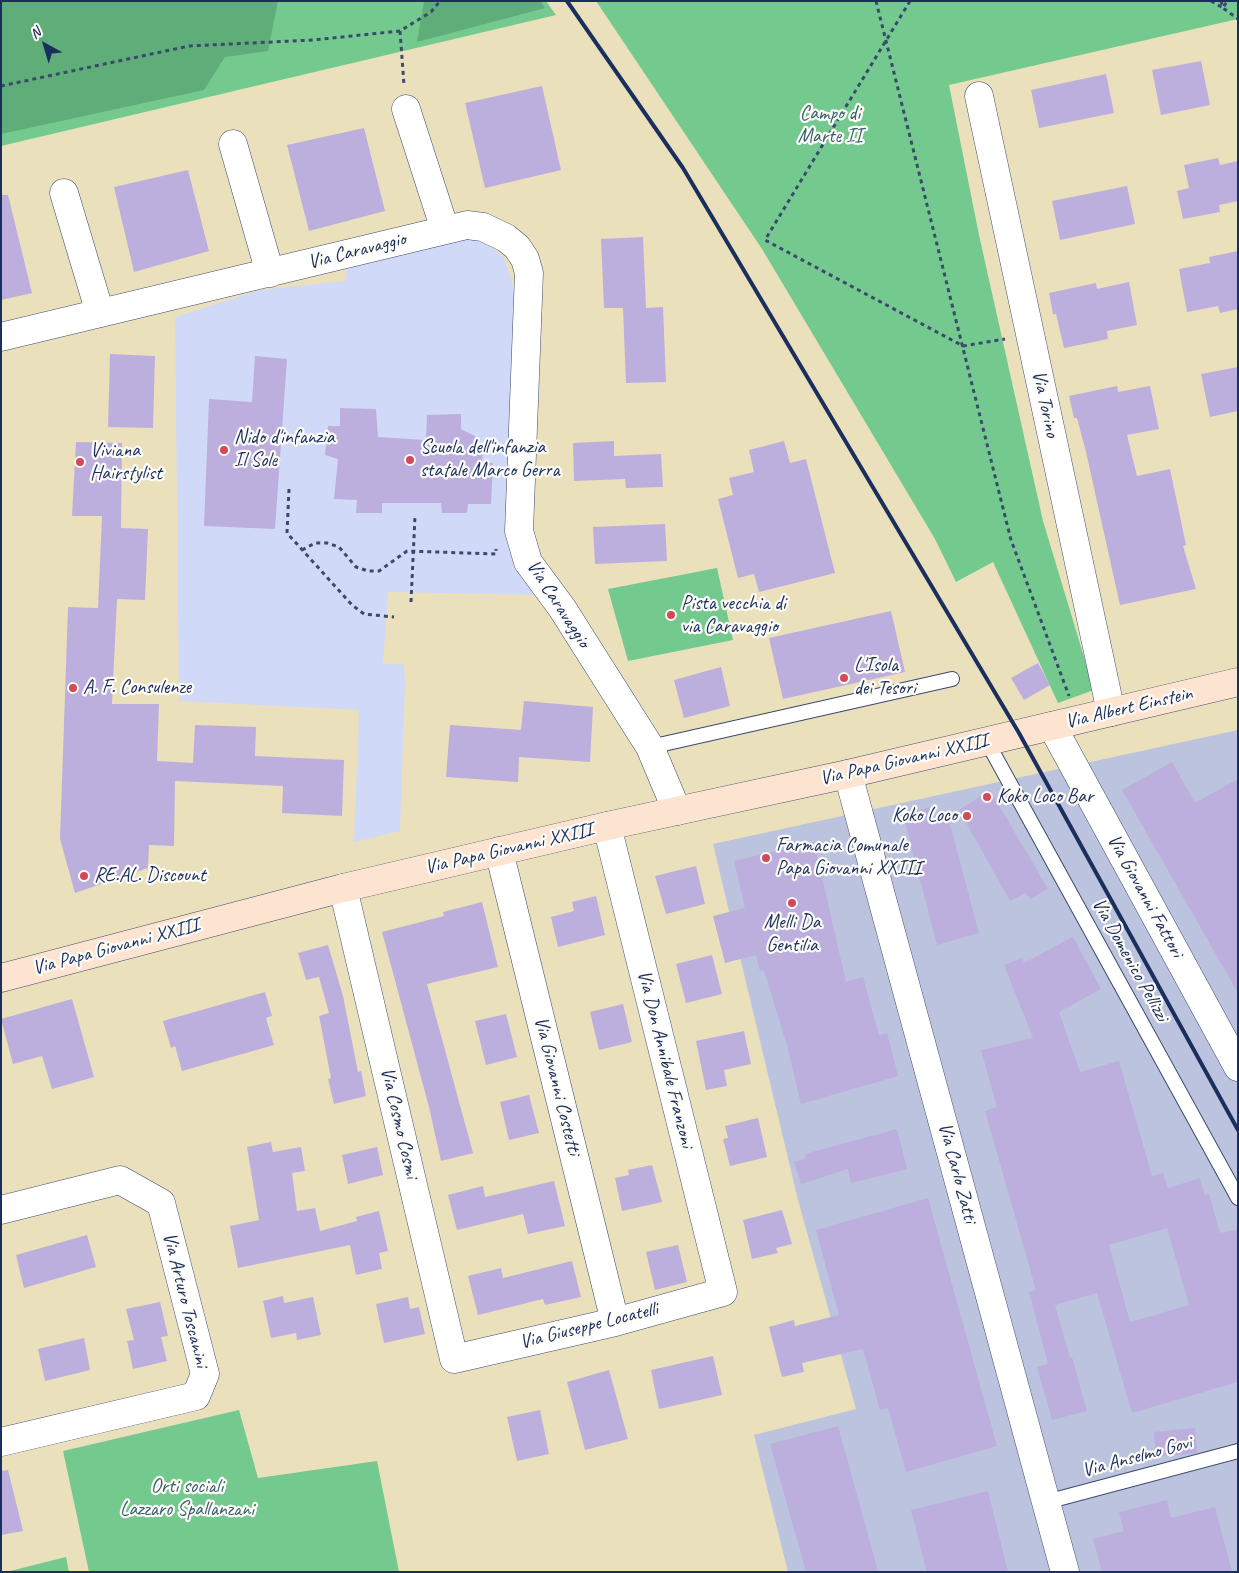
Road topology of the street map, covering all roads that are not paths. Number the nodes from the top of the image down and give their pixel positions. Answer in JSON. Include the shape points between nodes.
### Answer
{"nodes":[{"id":1,"x":979,"y":96,"type":"dead end"},
{"id":2,"x":406,"y":108,"type":"road end"},
{"id":3,"x":233,"y":144,"type":"dead end"},
{"id":4,"x":64,"y":193,"type":"dead end"},
{"id":5,"x":445,"y":230,"type":"junction"},
{"id":6,"x":270,"y":273,"type":"junction"},
{"id":7,"x":100,"y":313,"type":"junction"},
{"id":8,"x":1,"y":337,"type":"edge"},
{"id":9,"x":952,"y":679,"type":"dead end"},
{"id":10,"x":1238,"y":682,"type":"edge"},
{"id":11,"x":1111,"y":712,"type":"junction"},
{"id":12,"x":1052,"y":726,"type":"junction"},
{"id":13,"x":1019,"y":733,"type":"joint"},
{"id":14,"x":986,"y":740,"type":"junction"},
{"id":15,"x":650,"y":747,"type":"junction"},
{"id":16,"x":848,"y":774,"type":"junction"},
{"id":17,"x":677,"y":811,"type":"junction"},
{"id":18,"x":607,"y":826,"type":"junction"},
{"id":19,"x":499,"y":851,"type":"junction"},
{"id":20,"x":343,"y":888,"type":"junction"},
{"id":21,"x":1,"y":978,"type":"edge"},
{"id":22,"x":1238,"y":1067,"type":"edge"},
{"id":23,"x":1238,"y":1198,"type":"edge"},
{"id":24,"x":1,"y":1210,"type":"edge"},
{"id":25,"x":723,"y":1292,"type":"joint"},
{"id":26,"x":615,"y":1322,"type":"junction"},
{"id":27,"x":454,"y":1358,"type":"joint"},
{"id":28,"x":1,"y":1442,"type":"edge"},
{"id":29,"x":1238,"y":1451,"type":"edge"},
{"id":30,"x":1046,"y":1502,"type":"junction"},
{"id":31,"x":1065,"y":1572,"type":"edge"}],
"edges":[{"from":1,"to":11,"type":"street","name":"Via Torino"},
{"from":2,"to":5,"type":"street"},
{"from":3,"to":6,"type":"street"},
{"from":4,"to":7,"type":"street"},
{"from":5,"to":6,"type":"street","name":"Via Caravaggio"},
{"from":5,"to":15,"type":"street","name":"Via Caravaggio","via":[[467,225],[488,228],[517,247],[525,259],[529,273],[520,531],[528,562],[562,608]]},
{"from":6,"to":7,"type":"street","name":"Via Caravaggio"},
{"from":7,"to":8,"type":"street","name":"Via Caravaggio"},
{"from":9,"to":15,"type":"lane"},
{"from":10,"to":11,"type":"main road","name":"Via Albert Einstein"},
{"from":11,"to":12,"type":"main road","name":"Via Albert Einstein"},
{"from":12,"to":13,"type":"main road","name":"Via Albert Einstein"},
{"from":12,"to":22,"type":"street","name":"Via Giovanni Fattori"},
{"from":13,"to":14,"type":"main road","name":"Via Papa Giovanni XXIII"},
{"from":14,"to":16,"type":"main road","name":"Via Papa Giovanni XXIII"},
{"from":14,"to":23,"type":"lane","name":"Via Domenico Pellizzi"},
{"from":15,"to":17,"type":"street","name":"Via Caravaggio"},
{"from":16,"to":17,"type":"main road","name":"Via Papa Giovanni XXIII"},
{"from":16,"to":30,"type":"street","name":"Via Carlo Zatti"},
{"from":17,"to":18,"type":"main road","name":"Via Papa Giovanni XXIII"},
{"from":18,"to":19,"type":"main road","name":"Via Papa Giovanni XXIII"},
{"from":18,"to":25,"type":"street","name":"Via Don Annibale Franzoni"},
{"from":19,"to":20,"type":"main road","name":"Via Papa Giovanni XXIII"},
{"from":19,"to":26,"type":"street","name":"Via Giovanni Costetti"},
{"from":20,"to":21,"type":"main road","name":"Via Papa Giovanni XXIII"},
{"from":20,"to":27,"type":"street","name":"Via Cosmo Cosmi"},
{"from":24,"to":28,"type":"street","name":"Via Arturo Toscanini","via":[[120,1180],[161,1203],[205,1374],[196,1396]]},
{"from":25,"to":26,"type":"street","name":"Via Giuseppe Locatelli"},
{"from":26,"to":27,"type":"street","name":"Via Giuseppe Locatelli"},
{"from":29,"to":30,"type":"lane","name":"Via Anselmo Govi"},
{"from":30,"to":31,"type":"street","name":"Via Carlo Zatti"}]}
